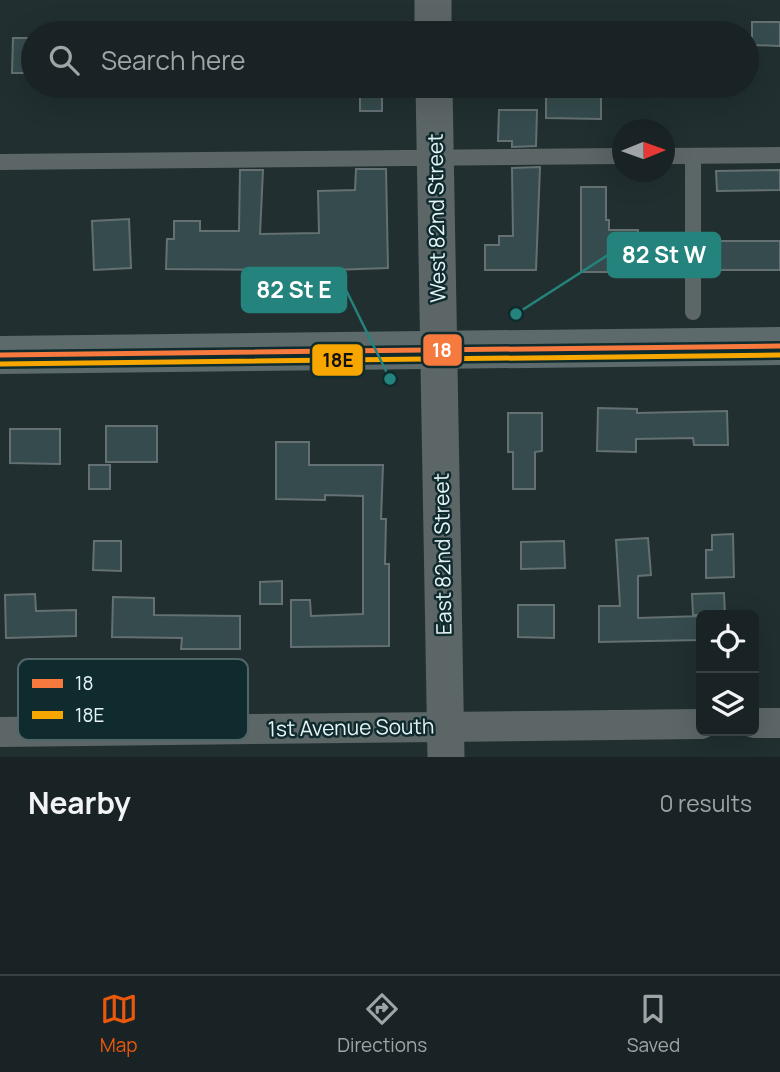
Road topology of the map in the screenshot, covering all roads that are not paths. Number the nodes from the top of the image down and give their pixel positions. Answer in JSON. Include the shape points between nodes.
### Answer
{"nodes":[{"id":1,"x":433,"y":0,"type":"edge"},
{"id":2,"x":433,"y":21,"type":"edge"},
{"id":3,"x":434,"y":98,"type":"edge"},
{"id":4,"x":780,"y":155,"type":"edge"},
{"id":5,"x":612,"y":156,"type":"edge"},
{"id":6,"x":675,"y":156,"type":"edge"},
{"id":7,"x":693,"y":156,"type":"junction"},
{"id":8,"x":436,"y":158,"type":"junction"},
{"id":9,"x":0,"y":162,"type":"edge"},
{"id":10,"x":693,"y":312,"type":"dead end"},
{"id":11,"x":780,"y":346,"type":"edge"},
{"id":12,"x":439,"y":351,"type":"junction"},
{"id":13,"x":0,"y":355,"type":"edge"},
{"id":14,"x":759,"y":723,"type":"edge"},
{"id":15,"x":780,"y":723,"type":"edge"},
{"id":16,"x":696,"y":724,"type":"edge"},
{"id":17,"x":0,"y":732,"type":"edge"},
{"id":18,"x":18,"y":732,"type":"edge"},
{"id":19,"x":248,"y":738,"type":"edge"},
{"id":20,"x":446,"y":742,"type":"edge"}],
"edges":[{"from":1,"to":2,"type":"street"},
{"from":3,"to":8,"type":"street","name":"West 82nd Street"},
{"from":4,"to":7,"type":"lane"},
{"from":5,"to":8,"type":"lane"},
{"from":6,"to":7,"type":"lane"},
{"from":7,"to":10,"type":"lane"},
{"from":8,"to":9,"type":"lane"},
{"from":8,"to":12,"type":"street","name":"West 82nd Street"},
{"from":11,"to":12,"type":"main road"},
{"from":12,"to":13,"type":"main road"},
{"from":12,"to":20,"type":"street","name":"East 82nd Street"},
{"from":14,"to":15,"type":"street"},
{"from":16,"to":20,"type":"street","name":"1st Avenue South"},
{"from":17,"to":18,"type":"street","name":"1st Avenue South"},
{"from":19,"to":20,"type":"street","name":"1st Avenue South"}]}
